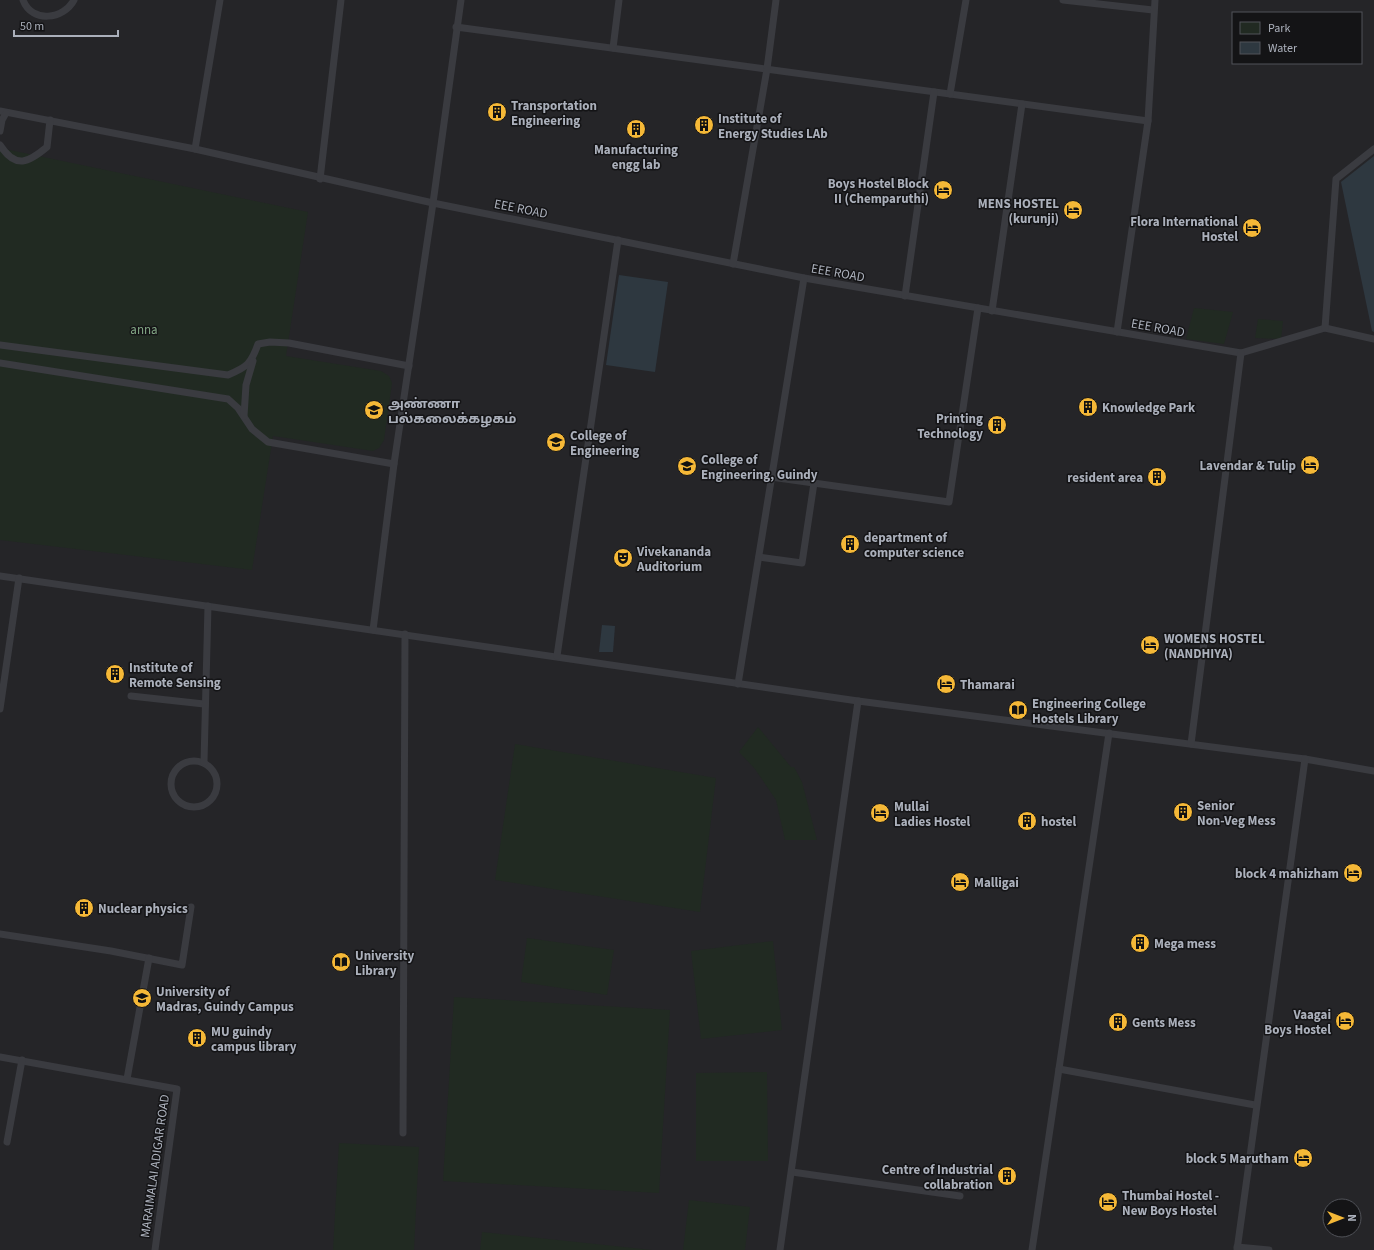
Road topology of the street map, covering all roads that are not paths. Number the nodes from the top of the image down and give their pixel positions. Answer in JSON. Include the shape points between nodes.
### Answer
{"nodes":[{"id":1,"x":23,"y":0,"type":"edge"},
{"id":2,"x":74,"y":0,"type":"edge"},
{"id":3,"x":220,"y":0,"type":"edge"},
{"id":4,"x":341,"y":0,"type":"edge"},
{"id":5,"x":461,"y":0,"type":"edge"},
{"id":6,"x":619,"y":0,"type":"edge"},
{"id":7,"x":776,"y":0,"type":"edge"},
{"id":8,"x":966,"y":0,"type":"edge"},
{"id":9,"x":1063,"y":0,"type":"edge"},
{"id":10,"x":1155,"y":0,"type":"edge"},
{"id":11,"x":1153,"y":10,"type":"junction"},
{"id":12,"x":456,"y":27,"type":"junction"},
{"id":13,"x":613,"y":48,"type":"junction"},
{"id":14,"x":767,"y":70,"type":"junction"},
{"id":15,"x":934,"y":92,"type":"junction"},
{"id":16,"x":950,"y":94,"type":"junction"},
{"id":17,"x":1022,"y":104,"type":"junction"},
{"id":18,"x":3,"y":112,"type":"edge"},
{"id":19,"x":50,"y":120,"type":"junction"},
{"id":20,"x":1148,"y":121,"type":"junction"},
{"id":21,"x":0,"y":131,"type":"edge"},
{"id":22,"x":0,"y":145,"type":"edge"},
{"id":23,"x":195,"y":149,"type":"junction"},
{"id":24,"x":1374,"y":149,"type":"edge"},
{"id":25,"x":320,"y":179,"type":"junction"},
{"id":26,"x":433,"y":203,"type":"junction"},
{"id":27,"x":618,"y":240,"type":"junction"},
{"id":28,"x":733,"y":264,"type":"junction"},
{"id":29,"x":804,"y":278,"type":"junction"},
{"id":30,"x":905,"y":296,"type":"junction"},
{"id":31,"x":978,"y":308,"type":"junction"},
{"id":32,"x":992,"y":311,"type":"junction"},
{"id":33,"x":1325,"y":328,"type":"junction"},
{"id":34,"x":1117,"y":332,"type":"junction"},
{"id":35,"x":1374,"y":339,"type":"edge"},
{"id":36,"x":0,"y":345,"type":"edge"},
{"id":37,"x":1241,"y":353,"type":"junction"},
{"id":38,"x":252,"y":361,"type":"junction"},
{"id":39,"x":0,"y":363,"type":"edge"},
{"id":40,"x":409,"y":366,"type":"junction"},
{"id":41,"x":244,"y":416,"type":"junction"},
{"id":42,"x":394,"y":464,"type":"junction"},
{"id":43,"x":771,"y":477,"type":"junction"},
{"id":44,"x":814,"y":483,"type":"junction"},
{"id":45,"x":758,"y":557,"type":"junction"},
{"id":46,"x":0,"y":576,"type":"edge"},
{"id":47,"x":19,"y":578,"type":"junction"},
{"id":48,"x":208,"y":606,"type":"junction"},
{"id":49,"x":373,"y":630,"type":"junction"},
{"id":50,"x":405,"y":634,"type":"junction"},
{"id":51,"x":557,"y":656,"type":"junction"},
{"id":52,"x":738,"y":684,"type":"junction"},
{"id":53,"x":131,"y":696,"type":"dead end"},
{"id":54,"x":858,"y":701,"type":"junction"},
{"id":55,"x":204,"y":704,"type":"junction"},
{"id":56,"x":0,"y":709,"type":"edge"},
{"id":57,"x":1109,"y":733,"type":"junction"},
{"id":58,"x":1191,"y":744,"type":"junction"},
{"id":59,"x":1305,"y":759,"type":"junction"},
{"id":60,"x":204,"y":762,"type":"junction"},
{"id":61,"x":1374,"y":771,"type":"edge"},
{"id":62,"x":192,"y":907,"type":"dead end"},
{"id":63,"x":0,"y":934,"type":"edge"},
{"id":64,"x":149,"y":958,"type":"junction"},
{"id":65,"x":0,"y":1057,"type":"edge"},
{"id":66,"x":22,"y":1060,"type":"junction"},
{"id":67,"x":1059,"y":1069,"type":"junction"},
{"id":68,"x":127,"y":1080,"type":"junction"},
{"id":69,"x":1256,"y":1105,"type":"junction"},
{"id":70,"x":404,"y":1133,"type":"dead end"},
{"id":71,"x":7,"y":1142,"type":"dead end"},
{"id":72,"x":792,"y":1172,"type":"junction"},
{"id":73,"x":960,"y":1196,"type":"dead end"},
{"id":74,"x":1237,"y":1248,"type":"edge"},
{"id":75,"x":155,"y":1250,"type":"edge"},
{"id":76,"x":780,"y":1250,"type":"edge"},
{"id":77,"x":1032,"y":1250,"type":"edge"},
{"id":78,"x":1269,"y":1250,"type":"edge"}],
"edges":[{"from":1,"to":2,"type":"lane","via":[[30,10],[45,17],[59,15],[68,9]]},
{"from":3,"to":23,"type":"lane"},
{"from":4,"to":25,"type":"lane"},
{"from":5,"to":12,"type":"lane"},
{"from":6,"to":13,"type":"lane"},
{"from":7,"to":14,"type":"lane"},
{"from":8,"to":16,"type":"lane"},
{"from":9,"to":11,"type":"lane"},
{"from":10,"to":11,"type":"lane"},
{"from":11,"to":20,"type":"lane"},
{"from":12,"to":13,"type":"lane"},
{"from":12,"to":26,"type":"lane"},
{"from":13,"to":14,"type":"lane"},
{"from":14,"to":15,"type":"lane"},
{"from":14,"to":28,"type":"lane"},
{"from":15,"to":16,"type":"lane"},
{"from":15,"to":30,"type":"lane"},
{"from":16,"to":17,"type":"lane"},
{"from":17,"to":20,"type":"lane"},
{"from":17,"to":32,"type":"lane"},
{"from":18,"to":19,"type":"lane","name":"EEE ROAD"},
{"from":18,"to":21,"type":"lane"},
{"from":19,"to":22,"type":"lane","via":[[48,147],[31,161],[20,161],[6,154]]},
{"from":19,"to":23,"type":"lane","name":"EEE ROAD"},
{"from":20,"to":34,"type":"lane"},
{"from":23,"to":25,"type":"lane","name":"EEE ROAD"},
{"from":24,"to":33,"type":"lane","via":[[1336,179]]},
{"from":25,"to":26,"type":"lane","name":"EEE ROAD"},
{"from":26,"to":27,"type":"lane","name":"EEE ROAD"},
{"from":26,"to":40,"type":"lane"},
{"from":27,"to":28,"type":"lane","name":"EEE ROAD"},
{"from":27,"to":51,"type":"lane"},
{"from":28,"to":29,"type":"lane","name":"EEE ROAD"},
{"from":29,"to":30,"type":"lane","name":"EEE ROAD"},
{"from":29,"to":43,"type":"lane"},
{"from":30,"to":31,"type":"lane","name":"EEE ROAD"},
{"from":31,"to":32,"type":"lane","name":"EEE ROAD"},
{"from":31,"to":44,"type":"lane","via":[[949,502]]},
{"from":32,"to":34,"type":"lane","name":"EEE ROAD"},
{"from":33,"to":35,"type":"lane"},
{"from":33,"to":37,"type":"lane"},
{"from":34,"to":37,"type":"lane","name":"EEE ROAD"},
{"from":36,"to":38,"type":"lane","via":[[228,376]]},
{"from":37,"to":58,"type":"lane"},
{"from":38,"to":40,"type":"lane","via":[[258,344],[270,342],[289,343]]},
{"from":38,"to":41,"type":"lane"},
{"from":39,"to":41,"type":"lane","via":[[228,399]]},
{"from":40,"to":42,"type":"lane"},
{"from":41,"to":42,"type":"lane","via":[[252,429],[268,442]]},
{"from":42,"to":49,"type":"lane"},
{"from":43,"to":44,"type":"lane"},
{"from":43,"to":45,"type":"lane"},
{"from":44,"to":45,"type":"lane","via":[[802,563]]},
{"from":45,"to":52,"type":"lane"},
{"from":46,"to":47,"type":"lane"},
{"from":47,"to":48,"type":"lane"},
{"from":47,"to":56,"type":"lane"},
{"from":48,"to":49,"type":"lane"},
{"from":48,"to":55,"type":"lane"},
{"from":49,"to":50,"type":"lane"},
{"from":50,"to":51,"type":"lane"},
{"from":50,"to":70,"type":"lane"},
{"from":51,"to":52,"type":"lane"},
{"from":52,"to":54,"type":"lane"},
{"from":53,"to":55,"type":"lane"},
{"from":54,"to":57,"type":"lane"},
{"from":54,"to":72,"type":"lane"},
{"from":55,"to":60,"type":"lane"},
{"from":57,"to":58,"type":"lane"},
{"from":57,"to":67,"type":"lane"},
{"from":58,"to":59,"type":"lane"},
{"from":59,"to":61,"type":"lane"},
{"from":59,"to":69,"type":"lane"},
{"from":60,"to":60,"type":"lane","via":[[213,769],[217,789],[211,800],[204,805],[196,807],[183,804],[174,795],[170,786],[172,774],[182,763],[192,760]]},
{"from":62,"to":64,"type":"lane","via":[[182,965]]},
{"from":63,"to":64,"type":"lane"},
{"from":64,"to":68,"type":"lane"},
{"from":65,"to":66,"type":"lane"},
{"from":66,"to":68,"type":"lane"},
{"from":66,"to":71,"type":"lane"},
{"from":67,"to":69,"type":"lane"},
{"from":67,"to":77,"type":"lane"},
{"from":68,"to":75,"type":"lane","name":"MARAIMALAI ADIGAR ROAD","via":[[177,1088]]},
{"from":69,"to":74,"type":"lane"},
{"from":72,"to":73,"type":"lane"},
{"from":72,"to":76,"type":"lane"},
{"from":74,"to":78,"type":"lane"}]}
